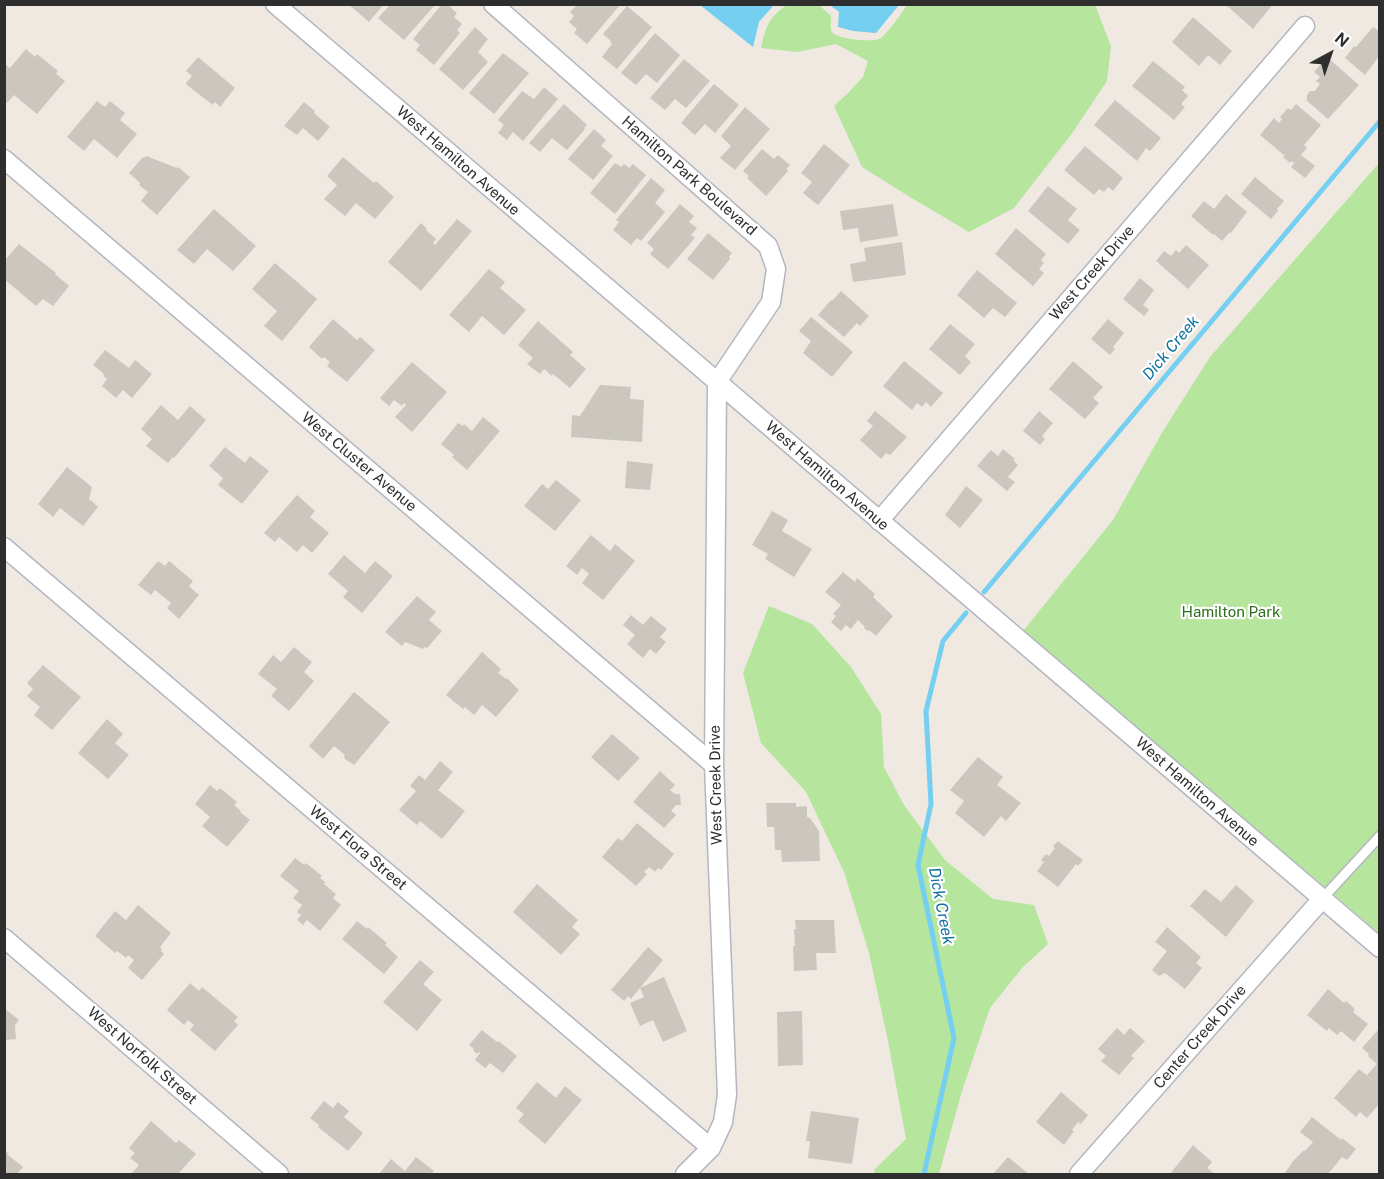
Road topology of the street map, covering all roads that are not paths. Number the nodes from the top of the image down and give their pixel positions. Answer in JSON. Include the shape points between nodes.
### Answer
{"nodes":[{"id":1,"x":275,"y":4,"type":"edge"},
{"id":2,"x":493,"y":4,"type":"edge"},
{"id":3,"x":1305,"y":26,"type":"dead end"},
{"id":4,"x":4,"y":159,"type":"edge"},
{"id":5,"x":717,"y":382,"type":"junction"},
{"id":6,"x":879,"y":521,"type":"junction"},
{"id":7,"x":4,"y":547,"type":"edge"},
{"id":8,"x":714,"y":765,"type":"junction"},
{"id":9,"x":1380,"y":836,"type":"edge"},
{"id":10,"x":1322,"y":899,"type":"junction"},
{"id":11,"x":4,"y":938,"type":"edge"},
{"id":12,"x":1380,"y":948,"type":"edge"},
{"id":13,"x":711,"y":1148,"type":"junction"},
{"id":14,"x":279,"y":1174,"type":"edge"},
{"id":15,"x":685,"y":1174,"type":"edge"},
{"id":16,"x":1079,"y":1174,"type":"edge"}],
"edges":[{"from":1,"to":5,"type":"street","name":"West Hamilton Avenue"},
{"from":2,"to":5,"type":"street","name":"Hamilton Park Boulevard","via":[[768,246],[777,269],[771,302]]},
{"from":3,"to":6,"type":"street","name":"West Creek Drive"},
{"from":4,"to":8,"type":"street","name":"West Cluster Avenue"},
{"from":5,"to":6,"type":"street","name":"West Hamilton Avenue"},
{"from":5,"to":8,"type":"street","name":"West Creek Drive"},
{"from":6,"to":10,"type":"street","name":"West Hamilton Avenue"},
{"from":7,"to":13,"type":"street","name":"West Flora Street"},
{"from":8,"to":13,"type":"street","name":"West Creek Drive","via":[[727,1095],[723,1122]]},
{"from":9,"to":10,"type":"lane"},
{"from":10,"to":12,"type":"street","name":"West Hamilton Avenue"},
{"from":10,"to":16,"type":"street","name":"Center Creek Drive"},
{"from":11,"to":14,"type":"street","name":"West Norfolk Street"},
{"from":13,"to":15,"type":"street","name":"West Creek Drive"}]}
